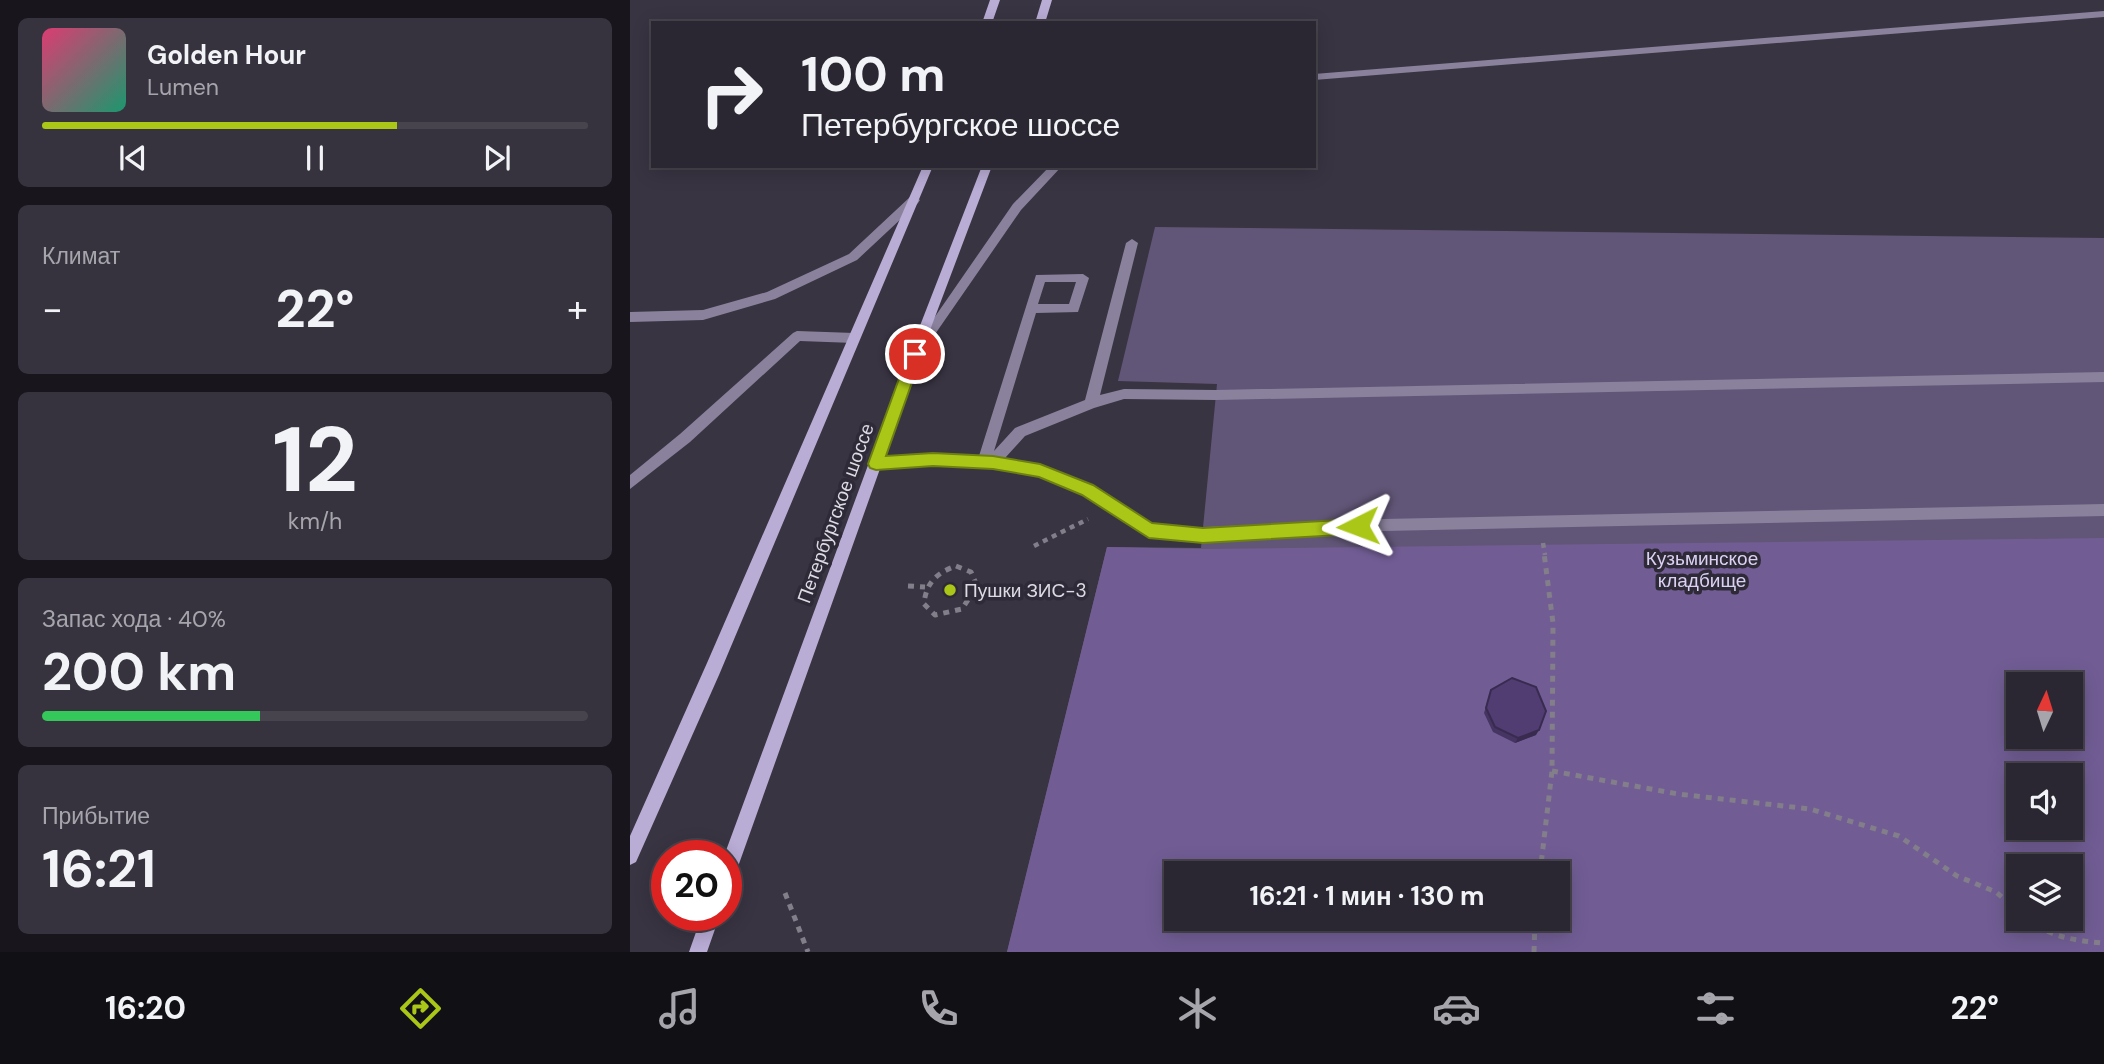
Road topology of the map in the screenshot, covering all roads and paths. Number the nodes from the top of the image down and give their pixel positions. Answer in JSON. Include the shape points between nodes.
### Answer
{"nodes":[{"id":1,"x":995,"y":0,"type":"edge"},
{"id":2,"x":1047,"y":0,"type":"edge"},
{"id":3,"x":2104,"y":15,"type":"edge"},
{"id":4,"x":988,"y":21,"type":"edge"},
{"id":5,"x":1041,"y":21,"type":"edge"},
{"id":6,"x":1316,"y":77,"type":"edge"},
{"id":7,"x":927,"y":168,"type":"edge"},
{"id":8,"x":986,"y":168,"type":"edge"},
{"id":9,"x":1054,"y":168,"type":"edge"},
{"id":10,"x":914,"y":200,"type":"junction"},
{"id":11,"x":1132,"y":243,"type":"dead end"},
{"id":12,"x":1031,"y":308,"type":"dead end"},
{"id":13,"x":630,"y":317,"type":"edge"},
{"id":14,"x":855,"y":338,"type":"junction"},
{"id":15,"x":915,"y":354,"type":"junction"},
{"id":16,"x":2104,"y":377,"type":"edge"},
{"id":17,"x":1091,"y":403,"type":"junction"},
{"id":18,"x":988,"y":462,"type":"junction"},
{"id":19,"x":876,"y":464,"type":"junction"},
{"id":20,"x":630,"y":483,"type":"edge"},
{"id":21,"x":2104,"y":509,"type":"edge"},
{"id":22,"x":1076,"y":512,"type":"dead end"},
{"id":23,"x":1088,"y":519,"type":"junction"},
{"id":24,"x":1541,"y":521,"type":"junction"},
{"id":25,"x":1099,"y":525,"type":"dead end"},
{"id":26,"x":1034,"y":546,"type":"dead end"},
{"id":27,"x":908,"y":586,"type":"dead end"},
{"id":28,"x":925,"y":587,"type":"junction"},
{"id":29,"x":1552,"y":771,"type":"junction"},
{"id":30,"x":739,"y":840,"type":"edge"},
{"id":31,"x":630,"y":856,"type":"edge"},
{"id":32,"x":1541,"y":861,"type":"edge"},
{"id":33,"x":785,"y":893,"type":"dead end"},
{"id":34,"x":2006,"y":901,"type":"edge"},
{"id":35,"x":705,"y":931,"type":"edge"},
{"id":36,"x":1535,"y":931,"type":"edge"},
{"id":37,"x":2042,"y":931,"type":"edge"},
{"id":38,"x":2104,"y":943,"type":"edge"},
{"id":39,"x":698,"y":952,"type":"edge"},
{"id":40,"x":808,"y":952,"type":"edge"},
{"id":41,"x":1534,"y":952,"type":"edge"}],
"edges":[{"from":1,"to":4,"type":"main road"},
{"from":2,"to":5,"type":"main road"},
{"from":3,"to":6,"type":"lane"},
{"from":7,"to":10,"type":"main road"},
{"from":8,"to":15,"type":"main road","name":"Петербургское шоссе"},
{"from":9,"to":15,"type":"lane","via":[[1017,207]]},
{"from":10,"to":13,"type":"lane","via":[[853,257],[771,296],[703,315]]},
{"from":10,"to":14,"type":"main road"},
{"from":11,"to":17,"type":"lane"},
{"from":12,"to":18,"type":"lane"},
{"from":14,"to":20,"type":"lane","via":[[797,336]]},
{"from":14,"to":31,"type":"main road"},
{"from":15,"to":19,"type":"main road","name":"Петербургское шоссе"},
{"from":16,"to":17,"type":"lane","via":[[1124,394]]},
{"from":17,"to":18,"type":"lane","via":[[1020,432]]},
{"from":18,"to":19,"type":"lane"},
{"from":18,"to":24,"type":"lane","via":[[1040,471],[1087,490],[1149,530],[1183,535]]},
{"from":19,"to":30,"type":"main road","name":"Петербургское шоссе"},
{"from":21,"to":24,"type":"lane"},
{"from":22,"to":23,"type":"path"},
{"from":23,"to":25,"type":"path"},
{"from":23,"to":26,"type":"path"},
{"from":24,"to":29,"type":"path","via":[[1553,623]]},
{"from":27,"to":28,"type":"path"},
{"from":28,"to":28,"type":"path","via":[[923,604],[935,615],[953,614],[970,602],[977,586],[971,572],[956,566],[938,573]]},
{"from":29,"to":32,"type":"path"},
{"from":29,"to":34,"type":"path","via":[[1678,794],[1810,809],[1899,836],[1957,876]]},
{"from":33,"to":40,"type":"path"},
{"from":35,"to":39,"type":"main road"},
{"from":36,"to":41,"type":"path"},
{"from":37,"to":38,"type":"path"}]}
